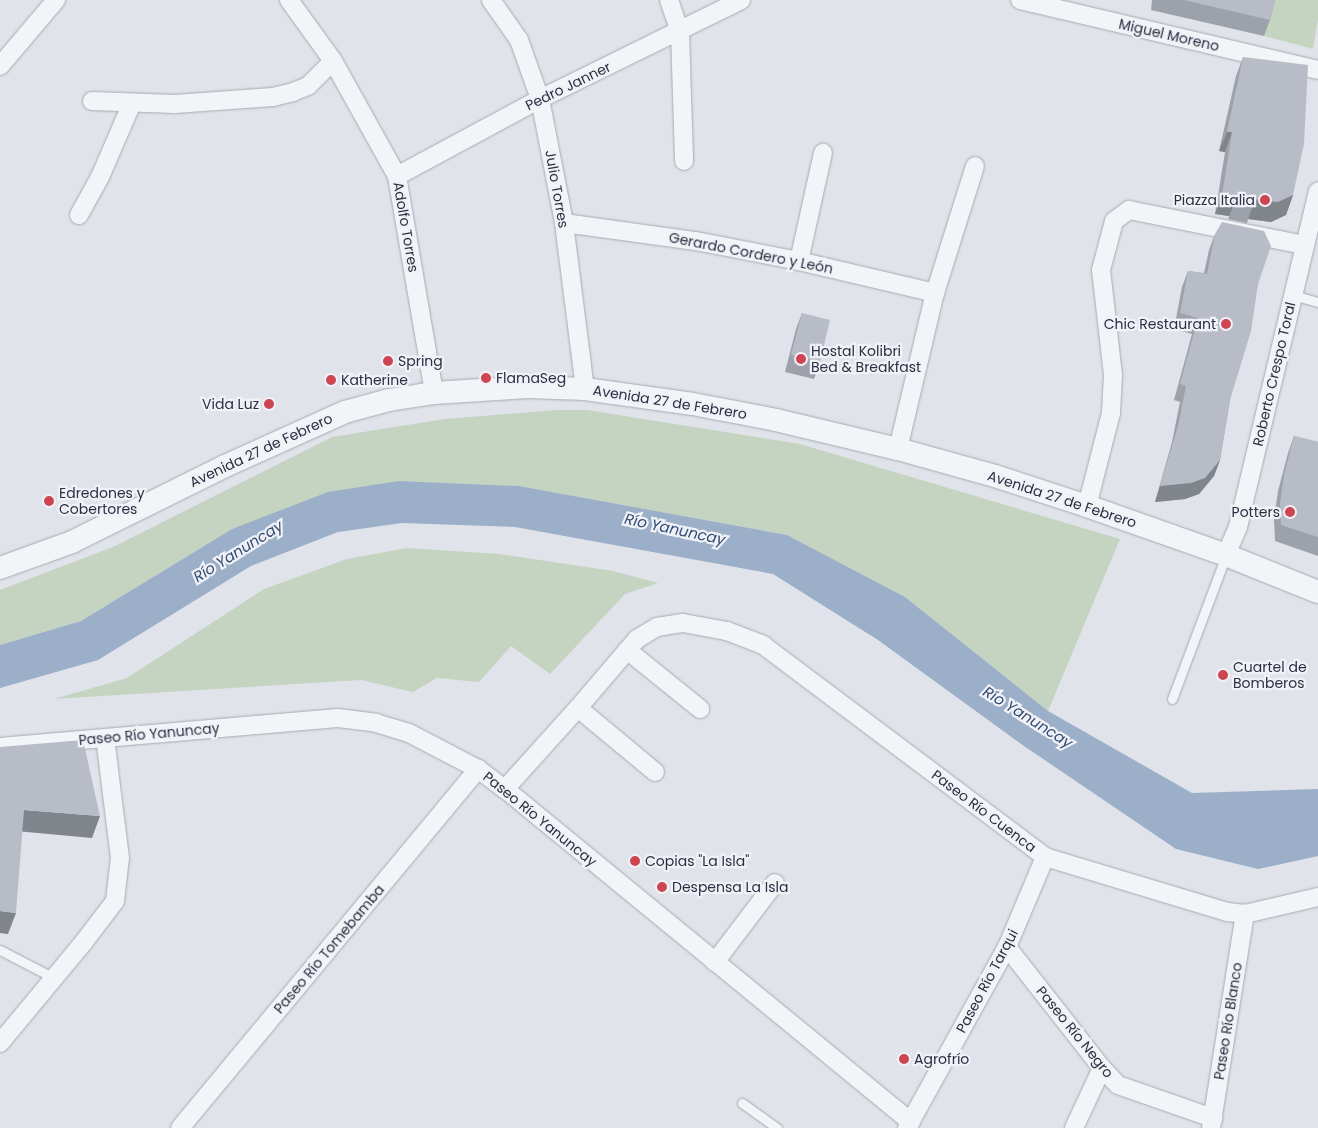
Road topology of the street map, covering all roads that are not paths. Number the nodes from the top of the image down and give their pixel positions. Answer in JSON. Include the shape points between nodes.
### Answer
{"nodes":[{"id":1,"x":56,"y":0,"type":"edge"},
{"id":2,"x":289,"y":0,"type":"edge"},
{"id":3,"x":491,"y":0,"type":"edge"},
{"id":4,"x":669,"y":0,"type":"edge"},
{"id":5,"x":741,"y":0,"type":"edge"},
{"id":6,"x":1020,"y":0,"type":"edge"},
{"id":7,"x":680,"y":32,"type":"junction"},
{"id":8,"x":333,"y":62,"type":"junction"},
{"id":9,"x":0,"y":66,"type":"edge"},
{"id":10,"x":1318,"y":70,"type":"edge"},
{"id":11,"x":540,"y":99,"type":"junction"},
{"id":12,"x":92,"y":101,"type":"dead end"},
{"id":13,"x":132,"y":103,"type":"junction"},
{"id":14,"x":824,"y":153,"type":"dead end"},
{"id":15,"x":684,"y":161,"type":"dead end"},
{"id":16,"x":975,"y":166,"type":"dead end"},
{"id":17,"x":397,"y":176,"type":"junction"},
{"id":18,"x":1318,"y":191,"type":"edge"},
{"id":19,"x":79,"y":215,"type":"dead end"},
{"id":20,"x":564,"y":223,"type":"junction"},
{"id":21,"x":1304,"y":245,"type":"junction"},
{"id":22,"x":799,"y":261,"type":"junction"},
{"id":23,"x":936,"y":293,"type":"junction"},
{"id":24,"x":1293,"y":295,"type":"junction"},
{"id":25,"x":1318,"y":302,"type":"edge"},
{"id":26,"x":586,"y":389,"type":"junction"},
{"id":27,"x":434,"y":393,"type":"junction"},
{"id":28,"x":898,"y":449,"type":"junction"},
{"id":29,"x":1087,"y":506,"type":"junction"},
{"id":30,"x":1226,"y":555,"type":"junction"},
{"id":31,"x":0,"y":568,"type":"edge"},
{"id":32,"x":1318,"y":592,"type":"edge"},
{"id":33,"x":627,"y":650,"type":"junction"},
{"id":34,"x":1172,"y":699,"type":"dead end"},
{"id":35,"x":578,"y":708,"type":"junction"},
{"id":36,"x":700,"y":709,"type":"dead end"},
{"id":37,"x":105,"y":738,"type":"junction"},
{"id":38,"x":0,"y":747,"type":"edge"},
{"id":39,"x":478,"y":769,"type":"junction"},
{"id":40,"x":655,"y":772,"type":"dead end"},
{"id":41,"x":505,"y":789,"type":"junction"},
{"id":42,"x":1045,"y":858,"type":"junction"},
{"id":43,"x":775,"y":883,"type":"dead end"},
{"id":44,"x":1318,"y":897,"type":"edge"},
{"id":45,"x":1245,"y":914,"type":"junction"},
{"id":46,"x":1007,"y":948,"type":"junction"},
{"id":47,"x":0,"y":950,"type":"edge"},
{"id":48,"x":715,"y":962,"type":"junction"},
{"id":49,"x":54,"y":978,"type":"junction"},
{"id":50,"x":0,"y":1043,"type":"edge"},
{"id":51,"x":1102,"y":1068,"type":"junction"},
{"id":52,"x":742,"y":1103,"type":"dead end"},
{"id":53,"x":1212,"y":1123,"type":"edge"},
{"id":54,"x":909,"y":1125,"type":"edge"},
{"id":55,"x":180,"y":1128,"type":"edge"},
{"id":56,"x":777,"y":1128,"type":"edge"},
{"id":57,"x":1074,"y":1128,"type":"edge"}],
"edges":[{"from":1,"to":9,"type":"street"},
{"from":2,"to":8,"type":"street","name":"Adolfo Torres"},
{"from":3,"to":11,"type":"street","name":"Julio Torres","via":[[519,40]]},
{"from":4,"to":7,"type":"street"},
{"from":5,"to":7,"type":"street","name":"Pedro Janner"},
{"from":6,"to":10,"type":"street","name":"Miguel Moreno"},
{"from":7,"to":11,"type":"street","name":"Pedro Janner"},
{"from":7,"to":15,"type":"street"},
{"from":8,"to":13,"type":"street","via":[[308,86],[273,97],[175,104]]},
{"from":8,"to":17,"type":"street","name":"Adolfo Torres"},
{"from":11,"to":17,"type":"street","name":"Pedro Janner"},
{"from":11,"to":20,"type":"street","name":"Julio Torres"},
{"from":12,"to":13,"type":"street"},
{"from":13,"to":19,"type":"street","via":[[100,177]]},
{"from":14,"to":22,"type":"street"},
{"from":16,"to":23,"type":"street"},
{"from":17,"to":27,"type":"street","name":"Adolfo Torres"},
{"from":18,"to":21,"type":"street","name":"Roberto Crespo Toral"},
{"from":20,"to":22,"type":"street","name":"Gerardo Cordero y León","via":[[696,241]]},
{"from":20,"to":26,"type":"street","name":"Julio Torres"},
{"from":21,"to":24,"type":"street","name":"Roberto Crespo Toral"},
{"from":21,"to":29,"type":"street","via":[[1129,210],[1114,221],[1100,270],[1113,375],[1111,413]]},
{"from":22,"to":23,"type":"street","name":"Gerardo Cordero y León"},
{"from":23,"to":28,"type":"street"},
{"from":24,"to":25,"type":"lane"},
{"from":24,"to":30,"type":"street","name":"Roberto Crespo Toral","via":[[1238,527]]},
{"from":26,"to":27,"type":"street","name":"Avenida 27 de Febrero","via":[[528,388]]},
{"from":26,"to":28,"type":"street","name":"Avenida 27 de Febrero","via":[[702,405]]},
{"from":27,"to":31,"type":"street","name":"Avenida 27 de Febrero","via":[[389,400],[345,412],[72,542]]},
{"from":28,"to":29,"type":"street","name":"Avenida 27 de Febrero"},
{"from":29,"to":30,"type":"street","name":"Avenida 27 de Febrero"},
{"from":30,"to":32,"type":"street","name":"Avenida 27 de Febrero"},
{"from":30,"to":34,"type":"lane"},
{"from":33,"to":35,"type":"street"},
{"from":33,"to":36,"type":"street"},
{"from":33,"to":42,"type":"street","name":"Paseo Río Cuenca","via":[[637,639],[657,627],[683,623],[727,631],[764,645]]},
{"from":35,"to":40,"type":"street"},
{"from":35,"to":41,"type":"street"},
{"from":37,"to":38,"type":"street","name":"Paseo Río Yanuncay"},
{"from":37,"to":39,"type":"street","name":"Paseo Río Yanuncay","via":[[338,718],[376,723],[409,733]]},
{"from":37,"to":49,"type":"street","via":[[120,858],[115,901]]},
{"from":39,"to":41,"type":"street","name":"Paseo Río Yanuncay"},
{"from":39,"to":55,"type":"street","name":"Paseo Río Tomebamba"},
{"from":41,"to":48,"type":"street","name":"Paseo Río Yanuncay"},
{"from":42,"to":45,"type":"street","name":"Paseo Río Cuenca","via":[[1227,912]]},
{"from":42,"to":46,"type":"street","name":"Paseo Río Tarqui"},
{"from":43,"to":48,"type":"street"},
{"from":44,"to":45,"type":"street","name":"Paseo Río Cuenca"},
{"from":45,"to":53,"type":"street","name":"Paseo Río Blanco"},
{"from":46,"to":51,"type":"street","name":"Paseo Río Negro"},
{"from":46,"to":54,"type":"street","name":"Paseo Río Tarqui"},
{"from":47,"to":49,"type":"lane"},
{"from":48,"to":54,"type":"street","name":"Paseo Río Yanuncay"},
{"from":49,"to":50,"type":"street"},
{"from":51,"to":53,"type":"street","name":"Paseo Río Negro","via":[[1118,1085]]},
{"from":51,"to":57,"type":"street"},
{"from":52,"to":56,"type":"lane"}]}
